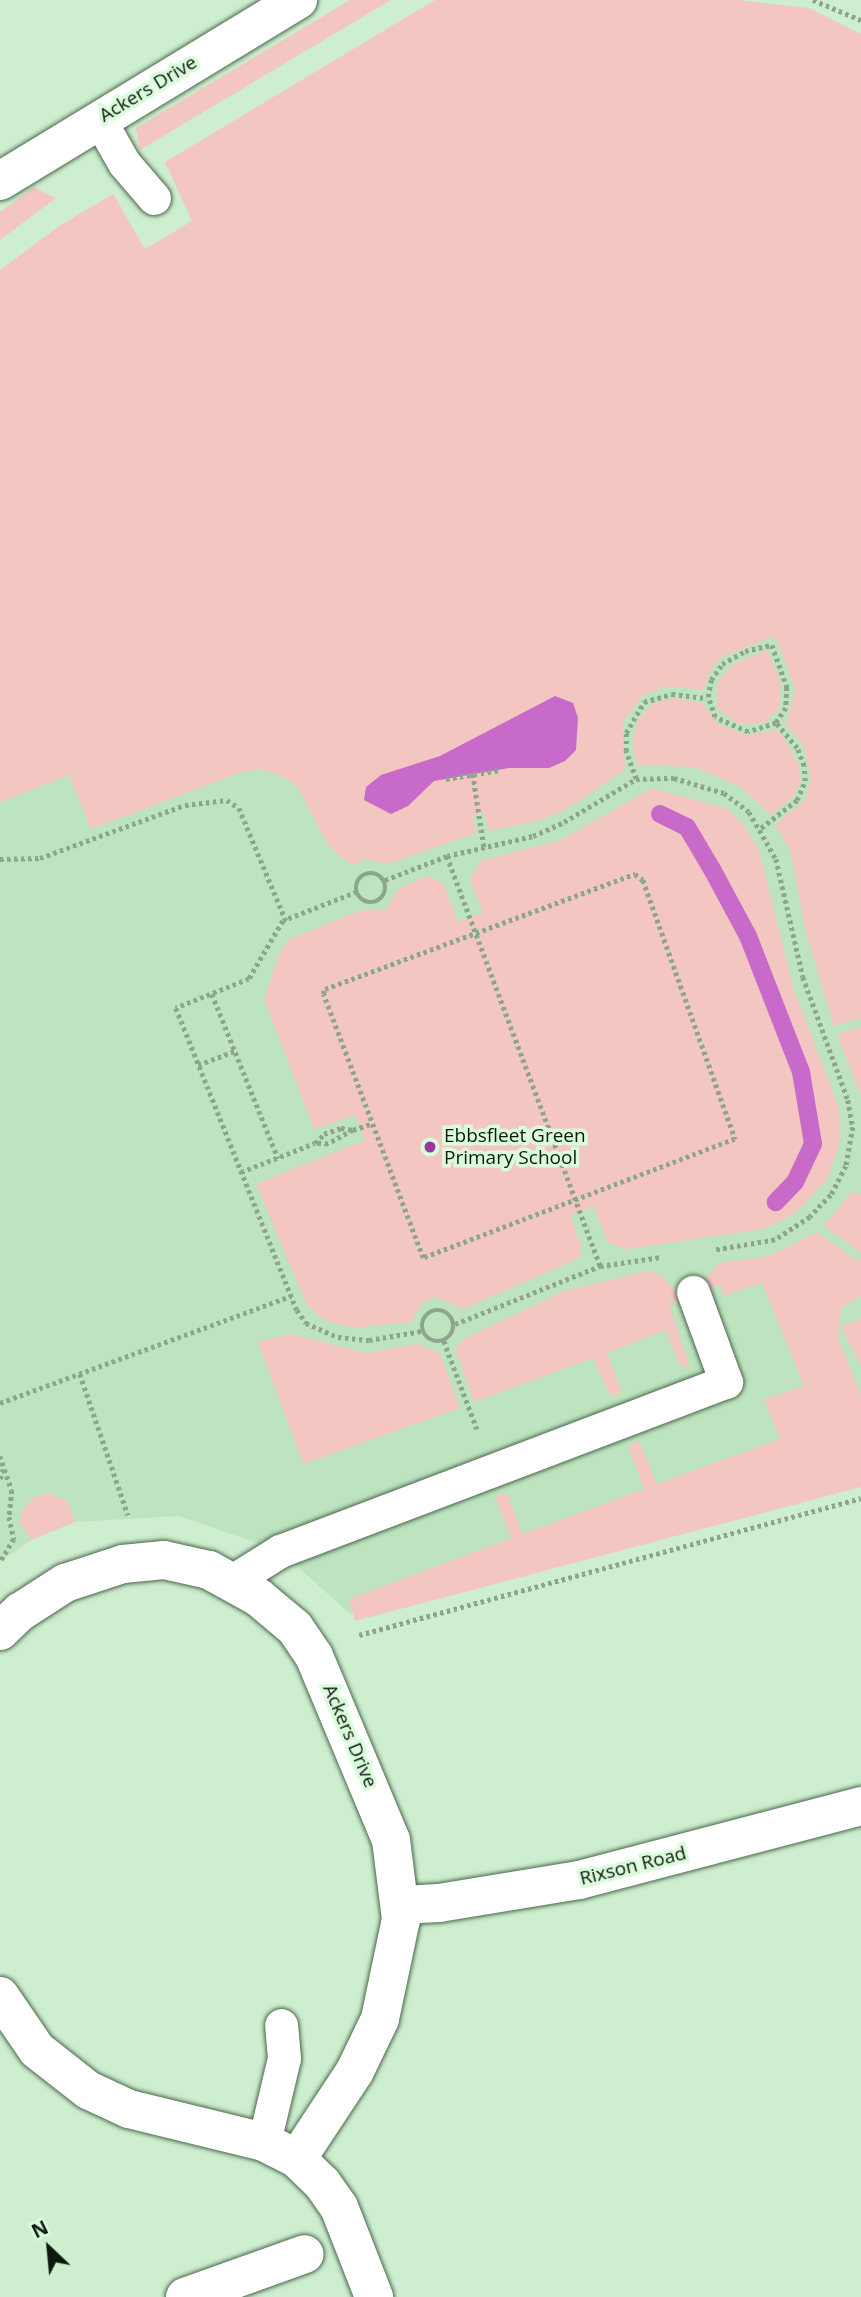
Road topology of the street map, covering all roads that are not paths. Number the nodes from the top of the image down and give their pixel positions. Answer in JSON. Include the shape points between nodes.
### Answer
{"nodes":[{"id":1,"x":298,"y":0,"type":"edge"},
{"id":2,"x":99,"y":118,"type":"junction"},
{"id":3,"x":0,"y":181,"type":"edge"},
{"id":4,"x":154,"y":198,"type":"dead end"},
{"id":5,"x":693,"y":1292,"type":"dead end"},
{"id":6,"x":232,"y":1581,"type":"junction"},
{"id":7,"x":0,"y":1631,"type":"edge"},
{"id":8,"x":861,"y":1806,"type":"edge"},
{"id":9,"x":401,"y":1905,"type":"junction"},
{"id":10,"x":0,"y":1996,"type":"edge"},
{"id":11,"x":281,"y":2025,"type":"dead end"},
{"id":12,"x":264,"y":2142,"type":"junction"},
{"id":13,"x":297,"y":2159,"type":"junction"},
{"id":14,"x":305,"y":2254,"type":"dead end"},
{"id":15,"x":185,"y":2297,"type":"edge"},
{"id":16,"x":374,"y":2297,"type":"edge"}],
"edges":[{"from":1,"to":2,"type":"street","name":"Ackers Drive"},
{"from":2,"to":3,"type":"street","name":"Ackers Drive"},
{"from":2,"to":4,"type":"lane","via":[[124,163]]},
{"from":5,"to":6,"type":"lane","via":[[726,1381],[280,1551]]},
{"from":6,"to":7,"type":"street","name":"Ackers Drive","via":[[178,1562],[123,1564],[46,1593]]},
{"from":6,"to":9,"type":"street","name":"Ackers Drive","via":[[286,1619],[314,1656],[379,1805],[394,1854]]},
{"from":8,"to":9,"type":"street","name":"Rixson Road","via":[[579,1880]]},
{"from":9,"to":13,"type":"street","name":"Ackers Drive","via":[[380,2019],[355,2071]]},
{"from":10,"to":12,"type":"street","via":[[37,2050],[88,2090],[129,2109]]},
{"from":11,"to":12,"type":"lane","via":[[284,2058]]},
{"from":12,"to":13,"type":"street"},
{"from":13,"to":16,"type":"street","via":[[339,2207]]},
{"from":14,"to":15,"type":"street"}]}
